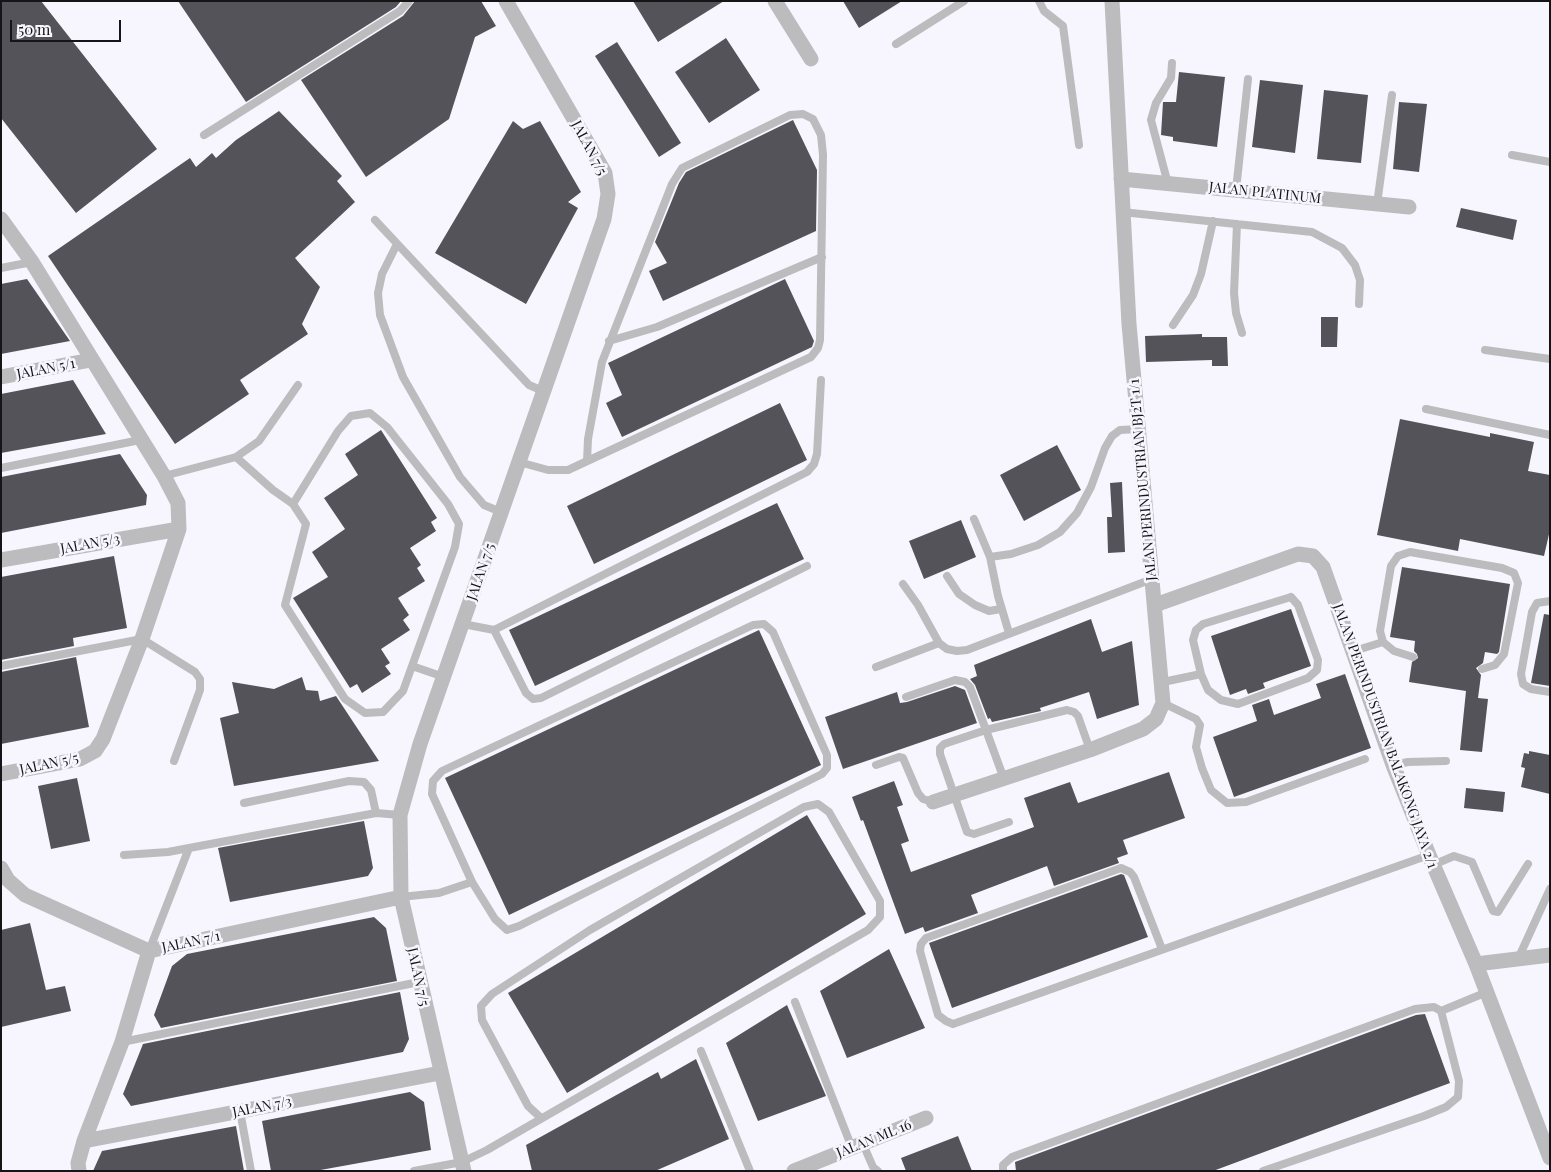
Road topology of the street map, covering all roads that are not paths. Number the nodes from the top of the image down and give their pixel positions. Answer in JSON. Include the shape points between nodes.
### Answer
{"nodes":[{"id":1,"x":409,"y":1,"type":"edge"},
{"id":2,"x":506,"y":1,"type":"edge"},
{"id":3,"x":775,"y":1,"type":"edge"},
{"id":4,"x":964,"y":1,"type":"edge"},
{"id":5,"x":1039,"y":1,"type":"edge"},
{"id":6,"x":1112,"y":1,"type":"edge"},
{"id":7,"x":896,"y":44,"type":"dead end"},
{"id":8,"x":811,"y":59,"type":"dead end"},
{"id":9,"x":1172,"y":63,"type":"dead end"},
{"id":10,"x":1248,"y":79,"type":"dead end"},
{"id":11,"x":1392,"y":95,"type":"dead end"},
{"id":12,"x":204,"y":135,"type":"dead end"},
{"id":13,"x":1079,"y":145,"type":"dead end"},
{"id":14,"x":1512,"y":155,"type":"dead end"},
{"id":15,"x":1550,"y":162,"type":"edge"},
{"id":16,"x":1120,"y":179,"type":"junction"},
{"id":17,"x":1168,"y":184,"type":"junction"},
{"id":18,"x":1236,"y":190,"type":"junction"},
{"id":19,"x":1377,"y":204,"type":"junction"},
{"id":20,"x":1409,"y":207,"type":"dead end"},
{"id":21,"x":1122,"y":212,"type":"junction"},
{"id":22,"x":1,"y":219,"type":"edge"},
{"id":23,"x":375,"y":220,"type":"dead end"},
{"id":24,"x":1213,"y":221,"type":"junction"},
{"id":25,"x":1237,"y":224,"type":"junction"},
{"id":26,"x":398,"y":244,"type":"junction"},
{"id":27,"x":822,"y":257,"type":"junction"},
{"id":28,"x":32,"y":262,"type":"junction"},
{"id":29,"x":1,"y":268,"type":"edge"},
{"id":30,"x":1359,"y":304,"type":"dead end"},
{"id":31,"x":1173,"y":325,"type":"dead end"},
{"id":32,"x":1242,"y":333,"type":"dead end"},
{"id":33,"x":610,"y":341,"type":"junction"},
{"id":34,"x":1485,"y":350,"type":"dead end"},
{"id":35,"x":1550,"y":359,"type":"edge"},
{"id":36,"x":91,"y":360,"type":"junction"},
{"id":37,"x":1,"y":377,"type":"edge"},
{"id":38,"x":822,"y":380,"type":"dead end"},
{"id":39,"x":298,"y":386,"type":"dead end"},
{"id":40,"x":543,"y":391,"type":"junction"},
{"id":41,"x":1426,"y":409,"type":"dead end"},
{"id":42,"x":1139,"y":429,"type":"junction"},
{"id":43,"x":1550,"y":435,"type":"edge"},
{"id":44,"x":140,"y":440,"type":"junction"},
{"id":45,"x":236,"y":457,"type":"junction"},
{"id":46,"x":587,"y":461,"type":"junction"},
{"id":47,"x":518,"y":462,"type":"junction"},
{"id":48,"x":1,"y":468,"type":"edge"},
{"id":49,"x":164,"y":476,"type":"junction"},
{"id":50,"x":293,"y":504,"type":"junction"},
{"id":51,"x":501,"y":512,"type":"junction"},
{"id":52,"x":974,"y":519,"type":"dead end"},
{"id":53,"x":180,"y":528,"type":"junction"},
{"id":54,"x":990,"y":557,"type":"junction"},
{"id":55,"x":1,"y":560,"type":"edge"},
{"id":56,"x":807,"y":566,"type":"dead end"},
{"id":57,"x":948,"y":576,"type":"dead end"},
{"id":58,"x":1152,"y":579,"type":"junction"},
{"id":59,"x":903,"y":584,"type":"dead end"},
{"id":60,"x":1550,"y":601,"type":"edge"},
{"id":61,"x":1154,"y":605,"type":"junction"},
{"id":62,"x":1001,"y":610,"type":"junction"},
{"id":63,"x":463,"y":624,"type":"junction"},
{"id":64,"x":494,"y":630,"type":"junction"},
{"id":65,"x":1009,"y":633,"type":"junction"},
{"id":66,"x":142,"y":639,"type":"junction"},
{"id":67,"x":1383,"y":642,"type":"junction"},
{"id":68,"x":939,"y":643,"type":"junction"},
{"id":69,"x":1354,"y":651,"type":"junction"},
{"id":70,"x":1413,"y":657,"type":"dead end"},
{"id":71,"x":1,"y":666,"type":"edge"},
{"id":72,"x":412,"y":666,"type":"junction"},
{"id":73,"x":876,"y":667,"type":"dead end"},
{"id":74,"x":1482,"y":669,"type":"dead end"},
{"id":75,"x":1201,"y":674,"type":"junction"},
{"id":76,"x":444,"y":677,"type":"junction"},
{"id":77,"x":1163,"y":682,"type":"junction"},
{"id":78,"x":1550,"y":692,"type":"edge"},
{"id":79,"x":906,"y":697,"type":"dead end"},
{"id":80,"x":1163,"y":703,"type":"junction"},
{"id":81,"x":986,"y":730,"type":"junction"},
{"id":82,"x":1090,"y":750,"type":"junction"},
{"id":83,"x":1365,"y":759,"type":"dead end"},
{"id":84,"x":174,"y":761,"type":"dead end"},
{"id":85,"x":1446,"y":761,"type":"dead end"},
{"id":86,"x":876,"y":764,"type":"dead end"},
{"id":87,"x":1393,"y":766,"type":"junction"},
{"id":88,"x":1,"y":774,"type":"edge"},
{"id":89,"x":1004,"y":779,"type":"junction"},
{"id":90,"x":953,"y":795,"type":"junction"},
{"id":91,"x":244,"y":802,"type":"dead end"},
{"id":92,"x":932,"y":802,"type":"joint"},
{"id":93,"x":376,"y":813,"type":"junction"},
{"id":94,"x":400,"y":815,"type":"junction"},
{"id":95,"x":1009,"y":822,"type":"dead end"},
{"id":96,"x":189,"y":848,"type":"junction"},
{"id":97,"x":124,"y":855,"type":"dead end"},
{"id":98,"x":1431,"y":860,"type":"junction"},
{"id":99,"x":1528,"y":864,"type":"dead end"},
{"id":100,"x":1,"y":868,"type":"edge"},
{"id":101,"x":472,"y":882,"type":"junction"},
{"id":102,"x":1550,"y":889,"type":"edge"},
{"id":103,"x":401,"y":897,"type":"junction"},
{"id":104,"x":1162,"y":949,"type":"junction"},
{"id":105,"x":149,"y":951,"type":"junction"},
{"id":106,"x":1549,"y":956,"type":"edge"},
{"id":107,"x":1517,"y":960,"type":"junction"},
{"id":108,"x":1476,"y":964,"type":"junction"},
{"id":109,"x":419,"y":982,"type":"junction"},
{"id":110,"x":1486,"y":992,"type":"junction"},
{"id":111,"x":795,"y":1002,"type":"dead end"},
{"id":112,"x":1441,"y":1011,"type":"junction"},
{"id":113,"x":122,"y":1042,"type":"junction"},
{"id":114,"x":702,"y":1051,"type":"dead end"},
{"id":115,"x":440,"y":1073,"type":"junction"},
{"id":116,"x":240,"y":1111,"type":"junction"},
{"id":117,"x":541,"y":1118,"type":"junction"},
{"id":118,"x":926,"y":1118,"type":"dead end"},
{"id":119,"x":84,"y":1141,"type":"junction"},
{"id":120,"x":857,"y":1146,"type":"junction"},
{"id":121,"x":1550,"y":1158,"type":"edge"},
{"id":122,"x":463,"y":1166,"type":"edge"},
{"id":123,"x":875,"y":1169,"type":"edge"},
{"id":124,"x":79,"y":1171,"type":"edge"},
{"id":125,"x":251,"y":1171,"type":"edge"},
{"id":126,"x":414,"y":1171,"type":"edge"},
{"id":127,"x":750,"y":1171,"type":"edge"},
{"id":128,"x":794,"y":1171,"type":"edge"},
{"id":129,"x":864,"y":1171,"type":"edge"},
{"id":130,"x":1003,"y":1171,"type":"edge"},
{"id":131,"x":1263,"y":1171,"type":"edge"}],
"edges":[{"from":1,"to":12,"type":"lane","via":[[400,11]]},
{"from":2,"to":40,"type":"street","name":"JALAN 7/5","via":[[604,173],[608,194],[604,219]]},
{"from":3,"to":8,"type":"street"},
{"from":4,"to":7,"type":"lane"},
{"from":5,"to":13,"type":"lane","via":[[1044,11],[1063,26]]},
{"from":6,"to":16,"type":"street","name":"JALAN PERINDUSTRIAN BJ2T 1/1"},
{"from":9,"to":17,"type":"lane","via":[[1171,78],[1156,103],[1151,120]]},
{"from":10,"to":18,"type":"lane"},
{"from":11,"to":19,"type":"lane"},
{"from":14,"to":15,"type":"lane"},
{"from":16,"to":17,"type":"street","name":"JALAN PLATINUM"},
{"from":16,"to":21,"type":"street","name":"JALAN PERINDUSTRIAN BJ2T 1/1"},
{"from":17,"to":18,"type":"street","name":"JALAN PLATINUM"},
{"from":18,"to":19,"type":"street","name":"JALAN PLATINUM"},
{"from":19,"to":20,"type":"street","name":"JALAN PLATINUM"},
{"from":21,"to":24,"type":"lane"},
{"from":21,"to":42,"type":"street","name":"JALAN PERINDUSTRIAN BJ2T 1/1"},
{"from":22,"to":28,"type":"street"},
{"from":23,"to":26,"type":"lane"},
{"from":24,"to":25,"type":"lane"},
{"from":24,"to":31,"type":"lane","via":[[1193,295]]},
{"from":25,"to":30,"type":"lane","via":[[1312,232],[1342,248],[1355,265],[1360,280]]},
{"from":25,"to":32,"type":"lane","via":[[1234,293]]},
{"from":26,"to":40,"type":"lane","via":[[529,385]]},
{"from":26,"to":51,"type":"lane","via":[[382,274],[378,293],[380,315],[403,377],[460,477],[484,505]]},
{"from":27,"to":33,"type":"lane","via":[[657,327]]},
{"from":27,"to":33,"type":"lane","via":[[822,135],[813,119],[803,114],[790,116],[682,168],[672,184]]},
{"from":27,"to":46,"type":"lane","via":[[820,340],[811,357]]},
{"from":28,"to":29,"type":"lane"},
{"from":28,"to":36,"type":"street"},
{"from":33,"to":46,"type":"lane","via":[[602,362]]},
{"from":34,"to":35,"type":"lane"},
{"from":36,"to":37,"type":"street","name":"JALAN 5/1"},
{"from":36,"to":44,"type":"street"},
{"from":38,"to":64,"type":"lane","via":[[817,454],[807,472]]},
{"from":39,"to":45,"type":"lane","via":[[259,441]]},
{"from":40,"to":47,"type":"street","name":"JALAN 7/5"},
{"from":41,"to":43,"type":"lane"},
{"from":42,"to":54,"type":"lane","via":[[1120,430],[1112,436],[1099,461],[1092,487],[1077,513],[1060,532],[1038,545]]},
{"from":42,"to":58,"type":"street","name":"JALAN PERINDUSTRIAN BJ2T 1/1"},
{"from":44,"to":48,"type":"lane"},
{"from":44,"to":49,"type":"street"},
{"from":45,"to":49,"type":"lane"},
{"from":45,"to":50,"type":"lane"},
{"from":46,"to":47,"type":"lane","via":[[568,470],[548,470]]},
{"from":47,"to":51,"type":"street","name":"JALAN 7/5"},
{"from":49,"to":53,"type":"street","via":[[178,503]]},
{"from":50,"to":72,"type":"lane","via":[[306,524],[285,605],[345,699],[366,713],[383,712],[403,691]]},
{"from":50,"to":72,"type":"lane","via":[[338,431],[351,416],[370,413],[387,426],[448,504],[459,524],[455,547]]},
{"from":51,"to":63,"type":"street","name":"JALAN 7/5"},
{"from":52,"to":54,"type":"lane"},
{"from":53,"to":55,"type":"street","name":"JALAN 5/3"},
{"from":53,"to":66,"type":"street"},
{"from":54,"to":62,"type":"lane"},
{"from":56,"to":64,"type":"lane","via":[[541,698],[534,699],[526,694]]},
{"from":57,"to":62,"type":"lane","via":[[959,594],[975,605],[989,611]]},
{"from":58,"to":61,"type":"street","name":"JALAN PERINDUSTRIAN BJ2T 1/1"},
{"from":58,"to":65,"type":"lane"},
{"from":59,"to":68,"type":"lane"},
{"from":60,"to":78,"type":"lane","via":[[1537,603],[1532,612],[1521,674],[1523,684],[1531,689]]},
{"from":61,"to":69,"type":"street","name":"JALAN PERINDUSTRIAN BALAKONG JAYA 2/1","via":[[1298,554],[1313,556],[1323,567]]},
{"from":61,"to":77,"type":"street","name":"JALAN PERINDUSTRIAN BJ2T 1/1"},
{"from":62,"to":65,"type":"lane"},
{"from":63,"to":64,"type":"lane"},
{"from":63,"to":76,"type":"street","name":"JALAN 7/5"},
{"from":65,"to":68,"type":"lane","via":[[967,650],[948,649]]},
{"from":66,"to":71,"type":"lane"},
{"from":66,"to":84,"type":"lane","via":[[195,672],[200,679],[200,690]]},
{"from":66,"to":88,"type":"street","name":"JALAN 5/5","via":[[103,739],[95,751],[80,759]]},
{"from":67,"to":69,"type":"lane"},
{"from":67,"to":70,"type":"lane","via":[[1394,651]]},
{"from":67,"to":74,"type":"lane","via":[[1380,631],[1391,566],[1398,556],[1410,552],[1502,568],[1514,573],[1518,582],[1504,654],[1495,664]]},
{"from":68,"to":73,"type":"lane"},
{"from":69,"to":87,"type":"street","name":"JALAN PERINDUSTRIAN BALAKONG JAYA 2/1"},
{"from":72,"to":76,"type":"lane"},
{"from":75,"to":75,"type":"lane","via":[[1193,640],[1196,630],[1203,624],[1282,598],[1291,597],[1298,605],[1318,660],[1317,670],[1308,678],[1238,704],[1221,700],[1208,690]]},
{"from":75,"to":77,"type":"lane"},
{"from":76,"to":94,"type":"street","name":"JALAN 7/5","via":[[408,778]]},
{"from":77,"to":80,"type":"street","name":"JALAN PERINDUSTRIAN BJ2T 1/1"},
{"from":79,"to":81,"type":"lane","via":[[955,680],[965,682],[970,687]]},
{"from":80,"to":82,"type":"street","via":[[1156,719],[1143,729]]},
{"from":80,"to":83,"type":"lane","via":[[1196,719],[1200,725],[1196,747],[1202,768],[1211,790],[1227,803],[1246,802]]},
{"from":81,"to":82,"type":"lane","via":[[1067,710],[1078,716]]},
{"from":81,"to":89,"type":"lane"},
{"from":81,"to":90,"type":"lane","via":[[940,748]]},
{"from":82,"to":89,"type":"street"},
{"from":85,"to":87,"type":"lane","via":[[1408,762]]},
{"from":86,"to":92,"type":"lane","via":[[904,758],[918,793],[923,800]]},
{"from":87,"to":98,"type":"street","name":"JALAN PERINDUSTRIAN BALAKONG JAYA 2/1"},
{"from":89,"to":90,"type":"street"},
{"from":90,"to":92,"type":"street"},
{"from":90,"to":95,"type":"lane","via":[[967,832],[974,834]]},
{"from":91,"to":93,"type":"lane","via":[[349,781],[364,782],[370,790]]},
{"from":93,"to":94,"type":"lane"},
{"from":93,"to":96,"type":"lane"},
{"from":94,"to":103,"type":"street","name":"JALAN 7/5"},
{"from":96,"to":97,"type":"lane"},
{"from":96,"to":105,"type":"lane"},
{"from":98,"to":99,"type":"lane","via":[[1454,856],[1472,862],[1493,911],[1498,912]]},
{"from":98,"to":104,"type":"lane"},
{"from":98,"to":108,"type":"street","name":"JALAN PERINDUSTRIAN BALAKONG JAYA 2/1"},
{"from":100,"to":105,"type":"street","name":"JALAN 7/1","via":[[8,880],[25,895]]},
{"from":101,"to":101,"type":"lane","via":[[432,794],[433,781],[442,770],[753,625],[764,624],[773,632],[827,755],[827,768],[822,774],[507,930],[495,919]]},
{"from":101,"to":103,"type":"lane","via":[[439,893]]},
{"from":102,"to":107,"type":"lane"},
{"from":103,"to":105,"type":"street","name":"JALAN 7/1"},
{"from":103,"to":109,"type":"street","name":"JALAN 7/5"},
{"from":104,"to":104,"type":"lane","via":[[1134,877],[1121,868],[926,938],[920,951],[938,1015],[953,1024]]},
{"from":105,"to":113,"type":"street"},
{"from":106,"to":107,"type":"street"},
{"from":107,"to":108,"type":"street"},
{"from":108,"to":110,"type":"street","name":"JALAN PERINDUSTRIAN BALAKONG JAYA 2/1"},
{"from":109,"to":113,"type":"lane"},
{"from":109,"to":115,"type":"street","name":"JALAN 7/5"},
{"from":110,"to":112,"type":"lane"},
{"from":110,"to":121,"type":"street","name":"JALAN PERINDUSTRIAN BALAKONG JAYA 2/1"},
{"from":111,"to":120,"type":"lane"},
{"from":112,"to":130,"type":"lane","via":[[1426,1006],[1406,1012],[1012,1157],[1003,1165]]},
{"from":112,"to":131,"type":"lane","via":[[1459,1081],[1458,1097],[1424,1116]]},
{"from":113,"to":119,"type":"street"},
{"from":114,"to":127,"type":"lane"},
{"from":115,"to":116,"type":"street","name":"JALAN 7/3"},
{"from":115,"to":122,"type":"street","name":"JALAN 7/5"},
{"from":116,"to":119,"type":"street","name":"JALAN 7/3"},
{"from":116,"to":125,"type":"lane"},
{"from":117,"to":117,"type":"lane","via":[[868,930],[880,917],[880,901],[829,812],[818,804],[804,807],[598,926],[492,994],[481,1006],[482,1020],[528,1106]]},
{"from":117,"to":122,"type":"lane"},
{"from":118,"to":120,"type":"street","name":"JALAN ML 16"},
{"from":119,"to":124,"type":"street"},
{"from":120,"to":123,"type":"lane"},
{"from":120,"to":128,"type":"street","name":"JALAN ML 16"},
{"from":122,"to":126,"type":"lane"},
{"from":123,"to":129,"type":"lane"}]}
